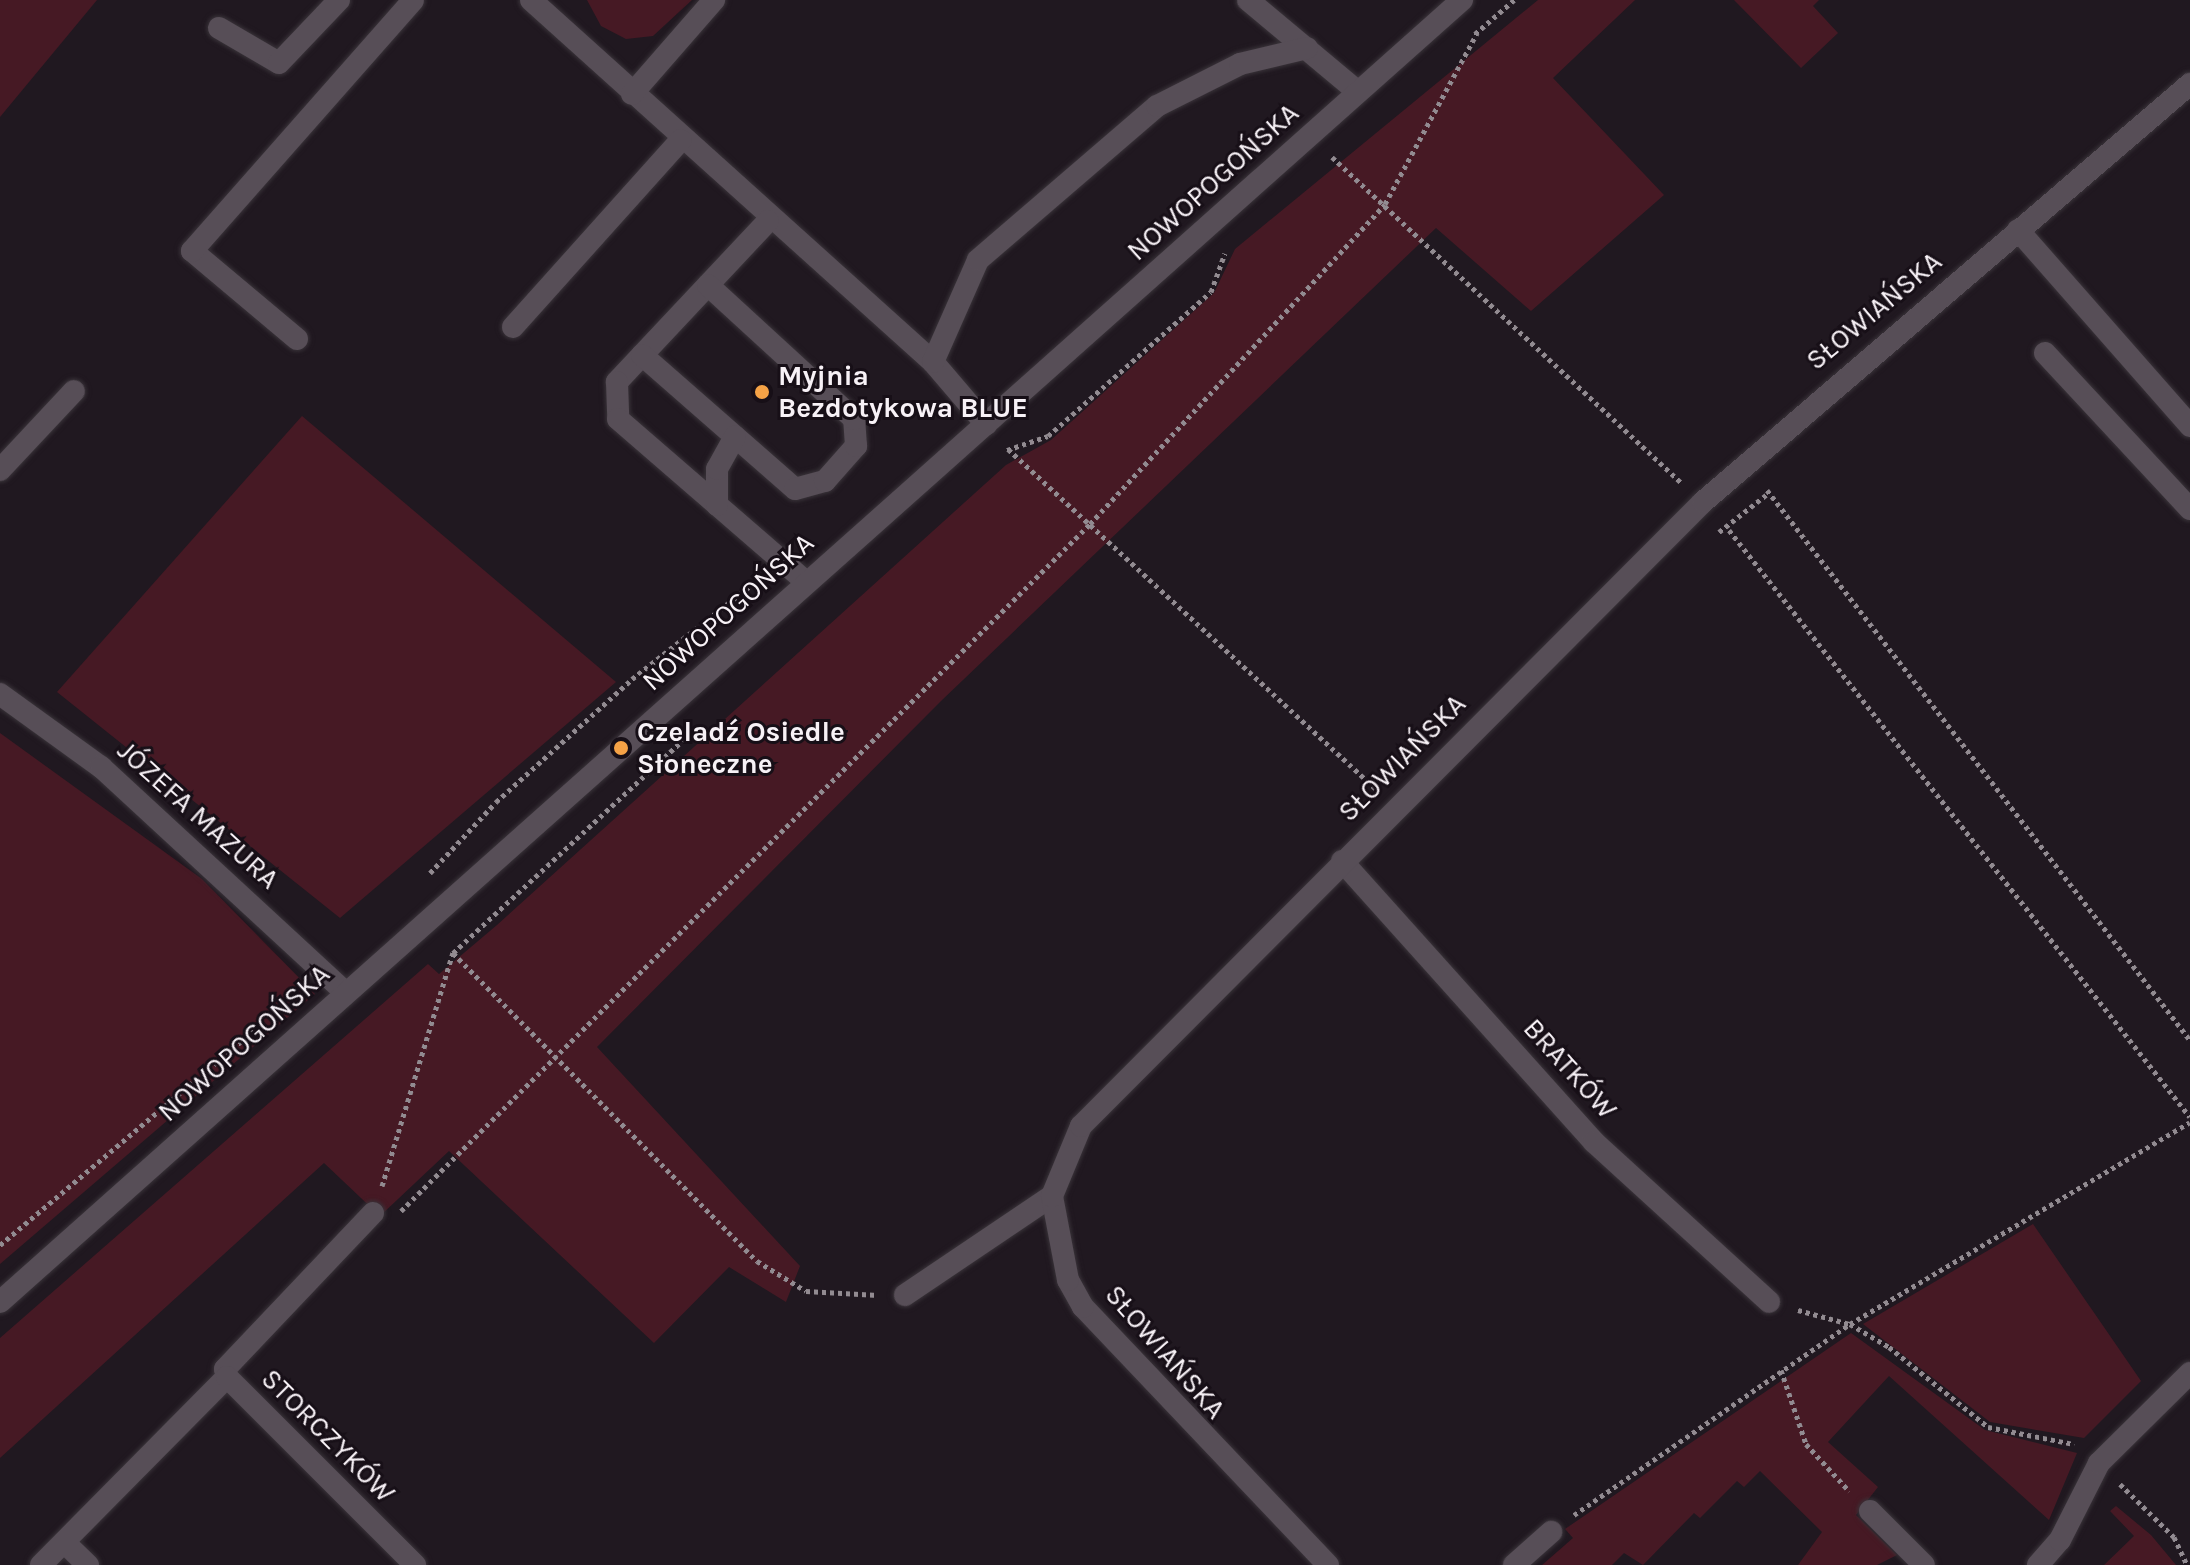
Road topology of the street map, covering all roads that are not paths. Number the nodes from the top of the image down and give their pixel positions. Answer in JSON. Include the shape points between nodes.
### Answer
{"nodes":[{"id":1,"x":339,"y":0,"type":"edge"},
{"id":2,"x":413,"y":0,"type":"edge"},
{"id":3,"x":531,"y":0,"type":"edge"},
{"id":4,"x":714,"y":0,"type":"edge"},
{"id":5,"x":1248,"y":0,"type":"edge"},
{"id":6,"x":1462,"y":0,"type":"edge"},
{"id":7,"x":219,"y":28,"type":"dead end"},
{"id":8,"x":1307,"y":48,"type":"junction"},
{"id":9,"x":2190,"y":84,"type":"edge"},
{"id":10,"x":1358,"y":92,"type":"junction"},
{"id":11,"x":632,"y":94,"type":"junction"},
{"id":12,"x":681,"y":140,"type":"junction"},
{"id":13,"x":768,"y":221,"type":"junction"},
{"id":14,"x":2018,"y":230,"type":"junction"},
{"id":15,"x":708,"y":285,"type":"junction"},
{"id":16,"x":513,"y":327,"type":"dead end"},
{"id":17,"x":297,"y":339,"type":"dead end"},
{"id":18,"x":2045,"y":353,"type":"dead end"},
{"id":19,"x":642,"y":355,"type":"junction"},
{"id":20,"x":933,"y":362,"type":"junction"},
{"id":21,"x":74,"y":391,"type":"dead end"},
{"id":22,"x":2186,"y":412,"type":"edge"},
{"id":23,"x":986,"y":424,"type":"junction"},
{"id":24,"x":735,"y":437,"type":"junction"},
{"id":25,"x":0,"y":470,"type":"edge"},
{"id":26,"x":717,"y":505,"type":"junction"},
{"id":27,"x":2190,"y":509,"type":"edge"},
{"id":28,"x":806,"y":582,"type":"junction"},
{"id":29,"x":0,"y":694,"type":"edge"},
{"id":30,"x":1342,"y":861,"type":"junction"},
{"id":31,"x":345,"y":992,"type":"junction"},
{"id":32,"x":1052,"y":1196,"type":"junction"},
{"id":33,"x":373,"y":1213,"type":"road end"},
{"id":34,"x":905,"y":1295,"type":"road end"},
{"id":35,"x":0,"y":1302,"type":"edge"},
{"id":36,"x":1769,"y":1302,"type":"road end"},
{"id":37,"x":2190,"y":1373,"type":"edge"},
{"id":38,"x":227,"y":1377,"type":"junction"},
{"id":39,"x":1870,"y":1511,"type":"road end"},
{"id":40,"x":1551,"y":1532,"type":"road end"},
{"id":41,"x":65,"y":1543,"type":"junction"},
{"id":42,"x":41,"y":1565,"type":"edge"},
{"id":43,"x":88,"y":1565,"type":"edge"},
{"id":44,"x":415,"y":1565,"type":"edge"},
{"id":45,"x":1328,"y":1565,"type":"edge"},
{"id":46,"x":1514,"y":1565,"type":"edge"},
{"id":47,"x":1924,"y":1565,"type":"edge"},
{"id":48,"x":2038,"y":1565,"type":"edge"}],
"edges":[{"from":1,"to":7,"type":"street","via":[[279,63]]},
{"from":2,"to":17,"type":"street","via":[[192,251]]},
{"from":3,"to":11,"type":"street"},
{"from":4,"to":11,"type":"street"},
{"from":5,"to":8,"type":"street"},
{"from":6,"to":10,"type":"street","name":"NOWOPOGOŃSKA"},
{"from":8,"to":10,"type":"street"},
{"from":8,"to":20,"type":"street","via":[[1240,64],[1157,106],[978,260]]},
{"from":9,"to":14,"type":"street","name":"SŁOWIAŃSKA"},
{"from":10,"to":23,"type":"street","name":"NOWOPOGOŃSKA"},
{"from":11,"to":12,"type":"street"},
{"from":12,"to":13,"type":"street"},
{"from":12,"to":16,"type":"street"},
{"from":13,"to":15,"type":"street"},
{"from":13,"to":20,"type":"street"},
{"from":14,"to":22,"type":"street"},
{"from":14,"to":30,"type":"street","name":"SŁOWIAŃSKA","via":[[1703,502]]},
{"from":15,"to":19,"type":"street"},
{"from":15,"to":24,"type":"street","via":[[854,419],[856,446],[825,481],[795,489]]},
{"from":18,"to":27,"type":"street"},
{"from":19,"to":24,"type":"street"},
{"from":19,"to":26,"type":"street","via":[[617,382],[618,419]]},
{"from":20,"to":23,"type":"street"},
{"from":21,"to":25,"type":"street"},
{"from":23,"to":28,"type":"street","name":"NOWOPOGOŃSKA"},
{"from":24,"to":26,"type":"street","via":[[717,469]]},
{"from":26,"to":28,"type":"street"},
{"from":28,"to":31,"type":"street","name":"NOWOPOGOŃSKA"},
{"from":29,"to":31,"type":"street","name":"JÓZEFA MAZURA","via":[[101,767]]},
{"from":30,"to":32,"type":"street","name":"SŁOWIAŃSKA","via":[[1110,1089],[1081,1126]]},
{"from":30,"to":36,"type":"street","name":"BRATKÓW","via":[[1594,1142]]},
{"from":31,"to":35,"type":"street","name":"NOWOPOGOŃSKA"},
{"from":32,"to":34,"type":"street"},
{"from":32,"to":45,"type":"street","name":"SŁOWIAŃSKA","via":[[1068,1280],[1106,1339]]},
{"from":33,"to":38,"type":"street","via":[[225,1369]]},
{"from":37,"to":48,"type":"street","via":[[2099,1463],[2060,1540]]},
{"from":38,"to":41,"type":"street","name":"STORCZYKÓW"},
{"from":38,"to":44,"type":"street","name":"STORCZYKÓW"},
{"from":39,"to":47,"type":"street"},
{"from":40,"to":46,"type":"street"},
{"from":41,"to":42,"type":"street","name":"STORCZYKÓW"},
{"from":41,"to":43,"type":"street"}]}
